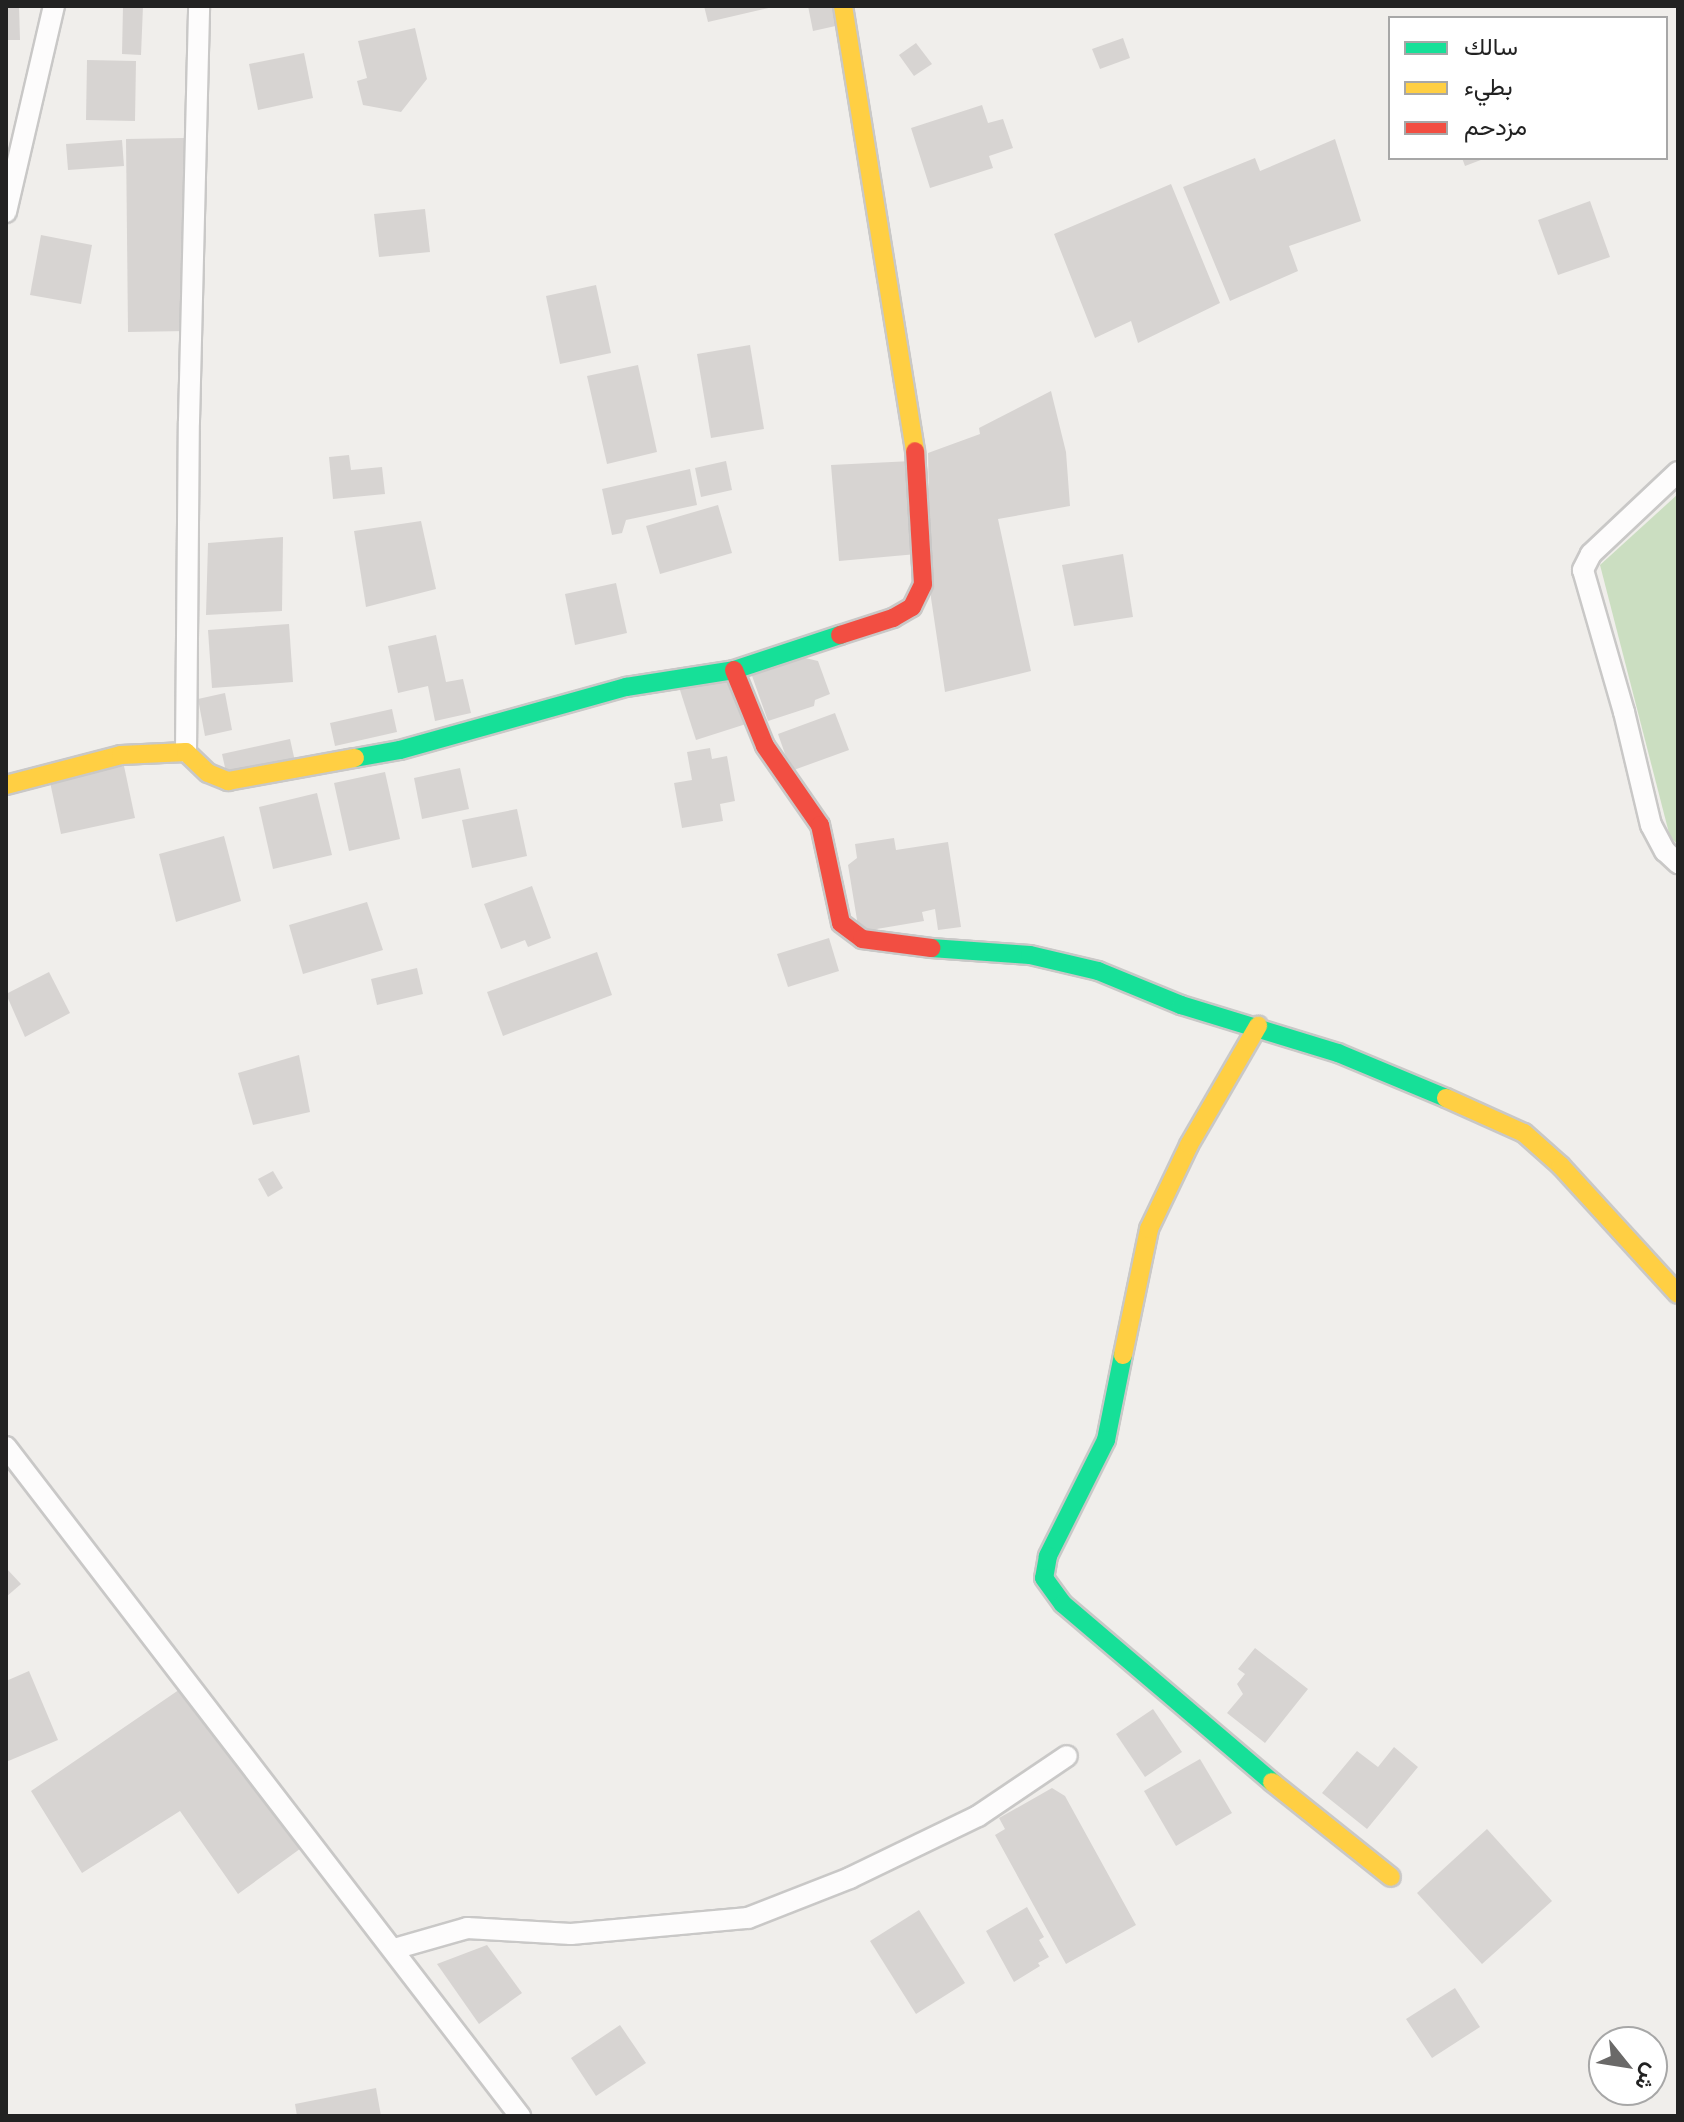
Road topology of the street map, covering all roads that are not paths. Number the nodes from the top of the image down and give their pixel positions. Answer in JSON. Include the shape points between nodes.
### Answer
{"nodes":[{"id":1,"x":54,"y":6,"type":"edge"},
{"id":2,"x":199,"y":6,"type":"edge"},
{"id":3,"x":843,"y":6,"type":"edge"},
{"id":4,"x":6,"y":212,"type":"edge"},
{"id":5,"x":1678,"y":472,"type":"edge"},
{"id":6,"x":734,"y":670,"type":"junction"},
{"id":7,"x":186,"y":752,"type":"junction"},
{"id":8,"x":6,"y":785,"type":"edge"},
{"id":9,"x":1678,"y":863,"type":"edge"},
{"id":10,"x":1258,"y":1026,"type":"junction"},
{"id":11,"x":1678,"y":1294,"type":"edge"},
{"id":12,"x":6,"y":1447,"type":"edge"},
{"id":13,"x":1067,"y":1756,"type":"dead end"},
{"id":14,"x":1391,"y":1877,"type":"dead end"},
{"id":15,"x":394,"y":1949,"type":"junction"},
{"id":16,"x":520,"y":2116,"type":"edge"}],
"edges":[{"from":1,"to":4,"type":"street"},
{"from":2,"to":7,"type":"street"},
{"from":3,"to":6,"type":"street","via":[[916,460],[923,584],[912,607],[893,618]]},
{"from":5,"to":9,"type":"street","via":[[1591,554],[1583,570],[1651,825]]},
{"from":6,"to":7,"type":"street","via":[[626,687],[400,750],[228,781],[208,773]]},
{"from":6,"to":10,"type":"street","via":[[765,746],[820,825],[841,923],[862,939],[1030,955],[1098,971],[1181,1005]]},
{"from":7,"to":8,"type":"street","via":[[121,755]]},
{"from":10,"to":11,"type":"street","via":[[1338,1053],[1524,1133]]},
{"from":10,"to":14,"type":"street","via":[[1189,1145],[1149,1229],[1106,1440],[1048,1556],[1044,1578],[1063,1604],[1194,1718]]},
{"from":12,"to":15,"type":"street"},
{"from":13,"to":15,"type":"street","via":[[978,1816],[850,1878],[748,1918],[571,1934],[467,1928]]},
{"from":15,"to":16,"type":"street"}]}
